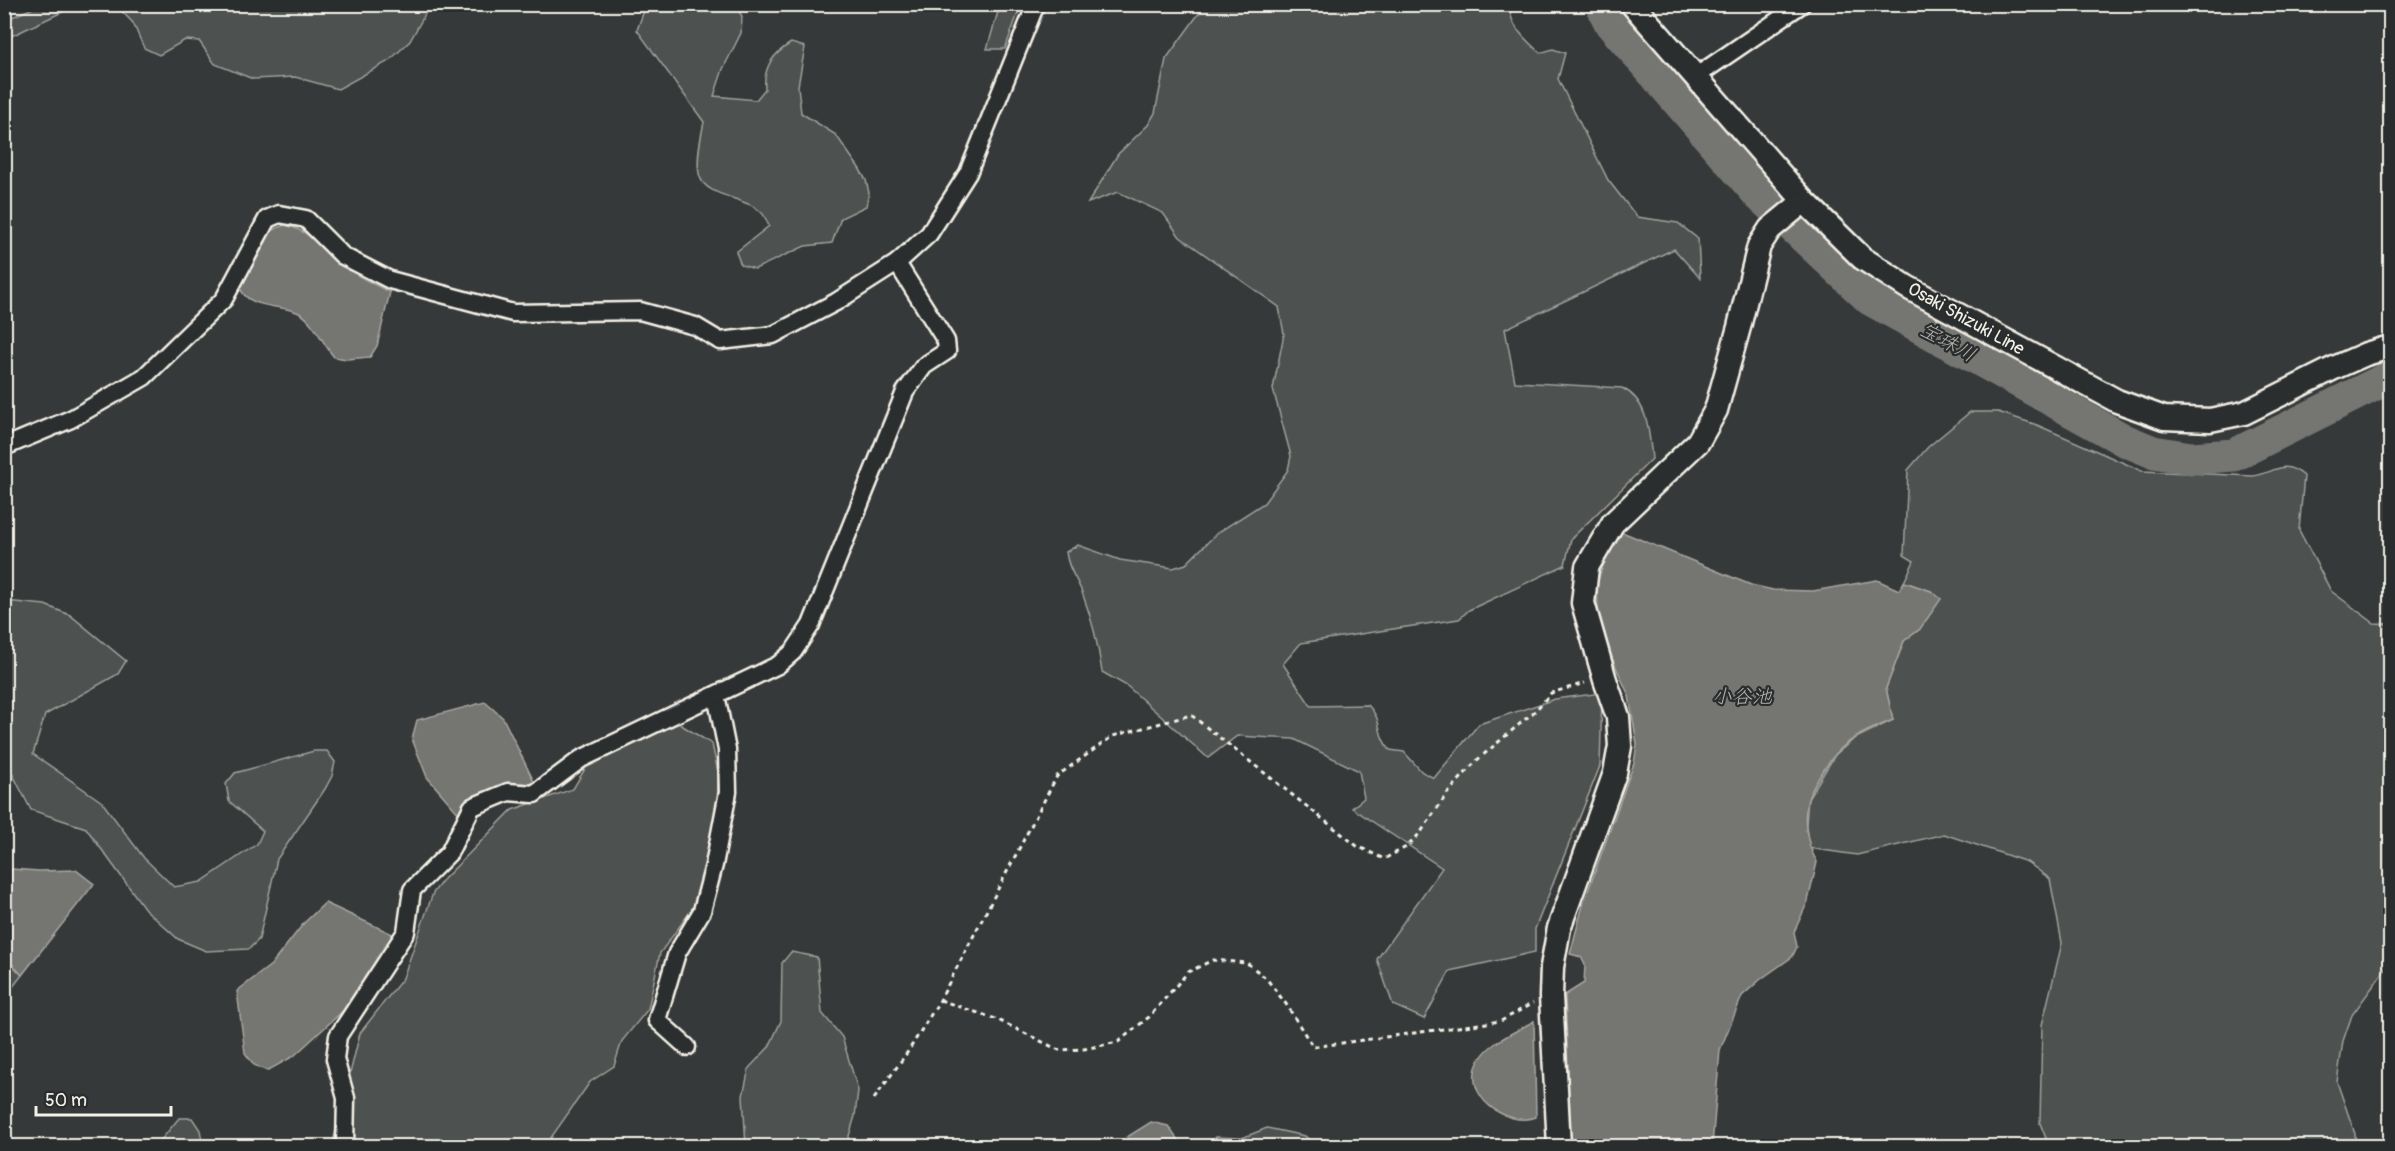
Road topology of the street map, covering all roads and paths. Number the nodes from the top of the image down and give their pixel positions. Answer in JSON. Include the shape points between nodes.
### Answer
{"nodes":[{"id":1,"x":1036,"y":4,"type":"edge"},
{"id":2,"x":1632,"y":4,"type":"edge"},
{"id":3,"x":1802,"y":4,"type":"edge"},
{"id":4,"x":1695,"y":77,"type":"junction"},
{"id":5,"x":1800,"y":205,"type":"junction"},
{"id":6,"x":897,"y":263,"type":"junction"},
{"id":7,"x":2391,"y":347,"type":"edge"},
{"id":8,"x":4,"y":447,"type":"edge"},
{"id":9,"x":1605,"y":680,"type":"junction"},
{"id":10,"x":716,"y":695,"type":"junction"},
{"id":11,"x":1551,"y":996,"type":"junction"},
{"id":12,"x":940,"y":1000,"type":"junction"},
{"id":13,"x":687,"y":1047,"type":"dead end"},
{"id":14,"x":874,"y":1099,"type":"dead end"},
{"id":15,"x":345,"y":1146,"type":"edge"},
{"id":16,"x":1559,"y":1146,"type":"edge"}],
"edges":[{"from":1,"to":6,"type":"street","via":[[968,173],[928,234]]},
{"from":2,"to":4,"type":"street","name":"Osaki Shizuki Line"},
{"from":3,"to":4,"type":"street"},
{"from":4,"to":5,"type":"street","name":"Osaki Shizuki Line"},
{"from":5,"to":7,"type":"street","name":"Osaki Shizuki Line","via":[[1862,258],[1907,287],[2117,401],[2164,418],[2210,420],[2244,413],[2334,368]]},
{"from":5,"to":9,"type":"street","via":[[1770,229],[1759,246],[1716,410],[1698,442],[1613,523],[1587,567],[1583,603]]},
{"from":6,"to":8,"type":"street","via":[[836,302],[773,334],[720,341],[695,326],[640,311],[513,313],[390,280],[343,256],[306,219],[279,214],[267,219],[224,299],[144,377],[71,419]]},
{"from":6,"to":10,"type":"street","via":[[946,341],[947,351],[924,366],[905,392],[811,626],[794,652],[778,665]]},
{"from":9,"to":11,"type":"street","via":[[1618,717],[1620,746],[1559,928]]},
{"from":9,"to":12,"type":"path","via":[[1551,693],[1476,761],[1408,846],[1384,859],[1357,846],[1191,715],[1113,735],[1057,776]]},
{"from":10,"to":13,"type":"street","via":[[727,750],[728,792],[702,912],[677,953],[657,1020]]},
{"from":10,"to":15,"type":"street","via":[[581,759],[534,794],[508,792],[472,807],[449,853],[412,890],[406,932],[338,1036],[336,1059],[346,1098]]},
{"from":11,"to":12,"type":"path","via":[[1501,1021],[1313,1047],[1266,978],[1247,963],[1213,960],[1188,972],[1149,1017],[1118,1042],[1059,1050],[996,1019]]},
{"from":11,"to":16,"type":"street"},
{"from":12,"to":14,"type":"path"}]}
